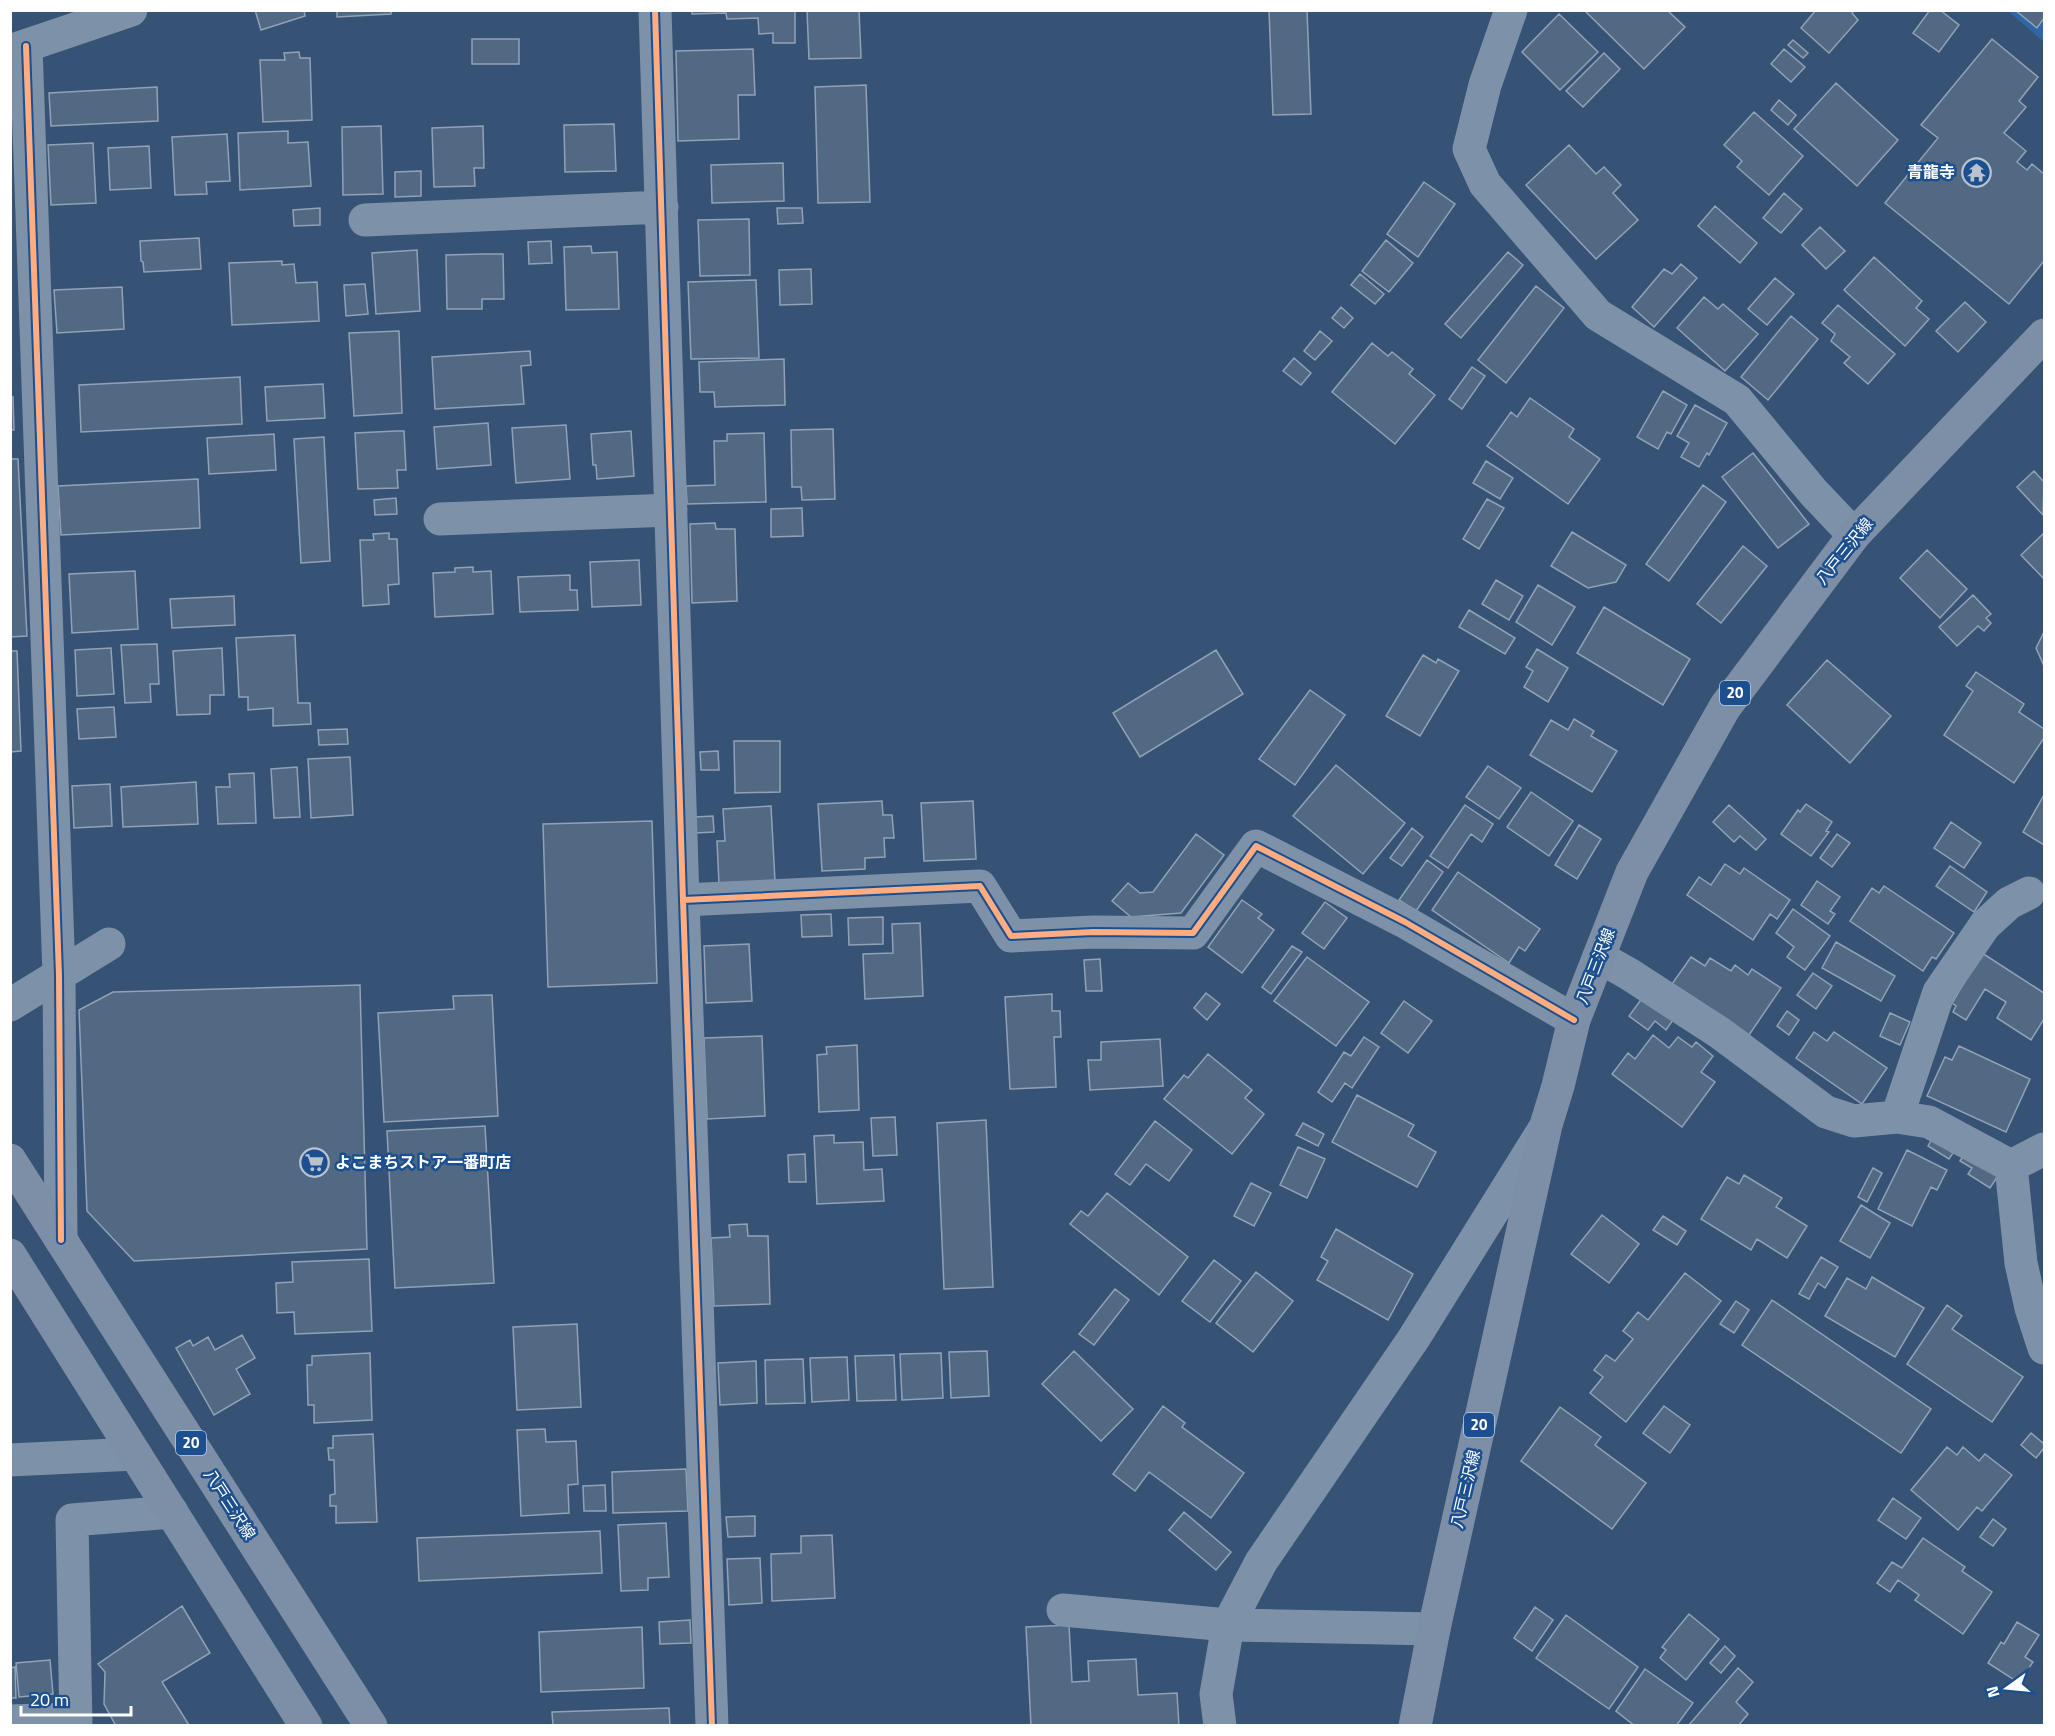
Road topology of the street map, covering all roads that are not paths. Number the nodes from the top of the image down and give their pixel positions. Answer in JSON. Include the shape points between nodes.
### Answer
{"nodes":[{"id":1,"x":131,"y":10,"type":"edge"},
{"id":2,"x":655,"y":10,"type":"edge"},
{"id":3,"x":1510,"y":10,"type":"edge"},
{"id":4,"x":18,"y":49,"type":"edge"},
{"id":5,"x":662,"y":207,"type":"junction"},
{"id":6,"x":365,"y":220,"type":"dead end"},
{"id":7,"x":2044,"y":335,"type":"edge"},
{"id":8,"x":671,"y":510,"type":"junction"},
{"id":9,"x":440,"y":519,"type":"dead end"},
{"id":10,"x":1854,"y":535,"type":"junction"},
{"id":11,"x":2029,"y":893,"type":"dead end"},
{"id":12,"x":683,"y":900,"type":"junction"},
{"id":13,"x":109,"y":944,"type":"dead end"},
{"id":14,"x":1599,"y":957,"type":"junction"},
{"id":15,"x":59,"y":975,"type":"junction"},
{"id":16,"x":10,"y":1005,"type":"edge"},
{"id":17,"x":1574,"y":1020,"type":"junction"},
{"id":18,"x":1897,"y":1117,"type":"junction"},
{"id":19,"x":1546,"y":1125,"type":"junction"},
{"id":20,"x":2044,"y":1149,"type":"edge"},
{"id":21,"x":10,"y":1161,"type":"edge"},
{"id":22,"x":2012,"y":1166,"type":"junction"},
{"id":23,"x":61,"y":1240,"type":"junction"},
{"id":24,"x":10,"y":1255,"type":"edge"},
{"id":25,"x":2044,"y":1348,"type":"edge"},
{"id":26,"x":135,"y":1454,"type":"junction"},
{"id":27,"x":10,"y":1460,"type":"edge"},
{"id":28,"x":172,"y":1512,"type":"junction"},
{"id":29,"x":1063,"y":1610,"type":"dead end"},
{"id":30,"x":1228,"y":1625,"type":"junction"},
{"id":31,"x":1434,"y":1629,"type":"junction"},
{"id":32,"x":10,"y":1721,"type":"edge"},
{"id":33,"x":76,"y":1722,"type":"edge"},
{"id":34,"x":306,"y":1725,"type":"edge"},
{"id":35,"x":371,"y":1725,"type":"edge"},
{"id":36,"x":712,"y":1725,"type":"edge"},
{"id":37,"x":1220,"y":1725,"type":"edge"},
{"id":38,"x":1415,"y":1725,"type":"edge"}],
"edges":[{"from":1,"to":4,"type":"street"},
{"from":2,"to":5,"type":"street"},
{"from":3,"to":10,"type":"street","via":[[1469,149],[1485,184],[1598,315],[1737,400],[1814,494]]},
{"from":4,"to":15,"type":"street"},
{"from":5,"to":6,"type":"street"},
{"from":5,"to":8,"type":"street"},
{"from":7,"to":10,"type":"main road","name":"八戸三沢線","number":"20"},
{"from":8,"to":9,"type":"street"},
{"from":8,"to":12,"type":"street"},
{"from":10,"to":14,"type":"main road","name":"八戸三沢線","number":"20","via":[[1725,707],[1632,872]]},
{"from":11,"to":18,"type":"street","via":[[2009,903],[1985,925],[1939,992]]},
{"from":12,"to":17,"type":"street","via":[[980,886],[1011,936],[1193,933],[1256,846],[1405,922]]},
{"from":12,"to":36,"type":"street"},
{"from":13,"to":15,"type":"street"},
{"from":14,"to":17,"type":"main road","name":"八戸三沢線","number":"20"},
{"from":14,"to":18,"type":"street","via":[[1720,1033],[1826,1112],[1854,1121]]},
{"from":15,"to":16,"type":"street"},
{"from":15,"to":23,"type":"street"},
{"from":17,"to":19,"type":"main road","name":"八戸三沢線","number":"20"},
{"from":18,"to":22,"type":"street","via":[[1929,1122]]},
{"from":19,"to":30,"type":"street","via":[[1414,1338],[1261,1562]]},
{"from":19,"to":31,"type":"main road","name":"八戸三沢線","number":"20"},
{"from":20,"to":22,"type":"street"},
{"from":21,"to":23,"type":"main road","name":"八戸三沢線","number":"20"},
{"from":22,"to":25,"type":"street","via":[[2021,1263]]},
{"from":23,"to":35,"type":"main road","name":"八戸三沢線","number":"20"},
{"from":24,"to":26,"type":"main road"},
{"from":26,"to":27,"type":"street"},
{"from":26,"to":28,"type":"main road"},
{"from":28,"to":33,"type":"street","via":[[72,1521]]},
{"from":28,"to":34,"type":"main road"},
{"from":29,"to":30,"type":"street"},
{"from":30,"to":31,"type":"street"},
{"from":30,"to":37,"type":"street","via":[[1216,1694]]},
{"from":31,"to":38,"type":"main road","name":"八戸三沢線","number":"20"},
{"from":32,"to":33,"type":"street"}]}
